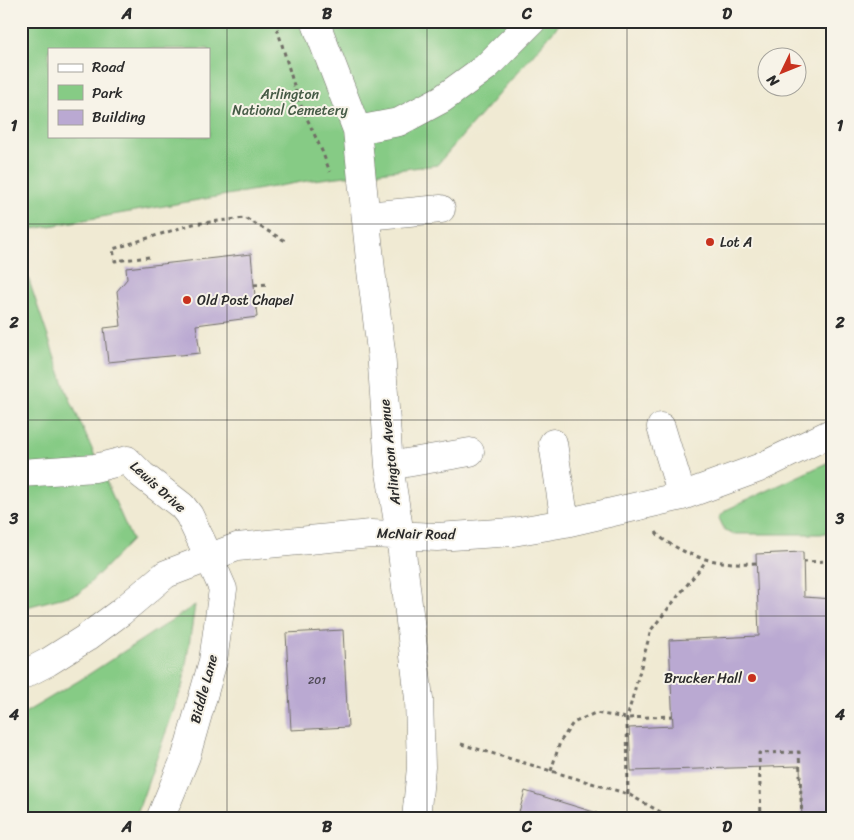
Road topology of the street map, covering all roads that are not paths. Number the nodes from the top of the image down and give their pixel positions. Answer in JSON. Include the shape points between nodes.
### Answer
{"nodes":[{"id":1,"x":315,"y":21,"type":"edge"},
{"id":2,"x":532,"y":21,"type":"edge"},
{"id":3,"x":357,"y":130,"type":"junction"},
{"id":4,"x":441,"y":209,"type":"dead end"},
{"id":5,"x":366,"y":216,"type":"junction"},
{"id":6,"x":661,"y":427,"type":"dead end"},
{"id":7,"x":833,"y":432,"type":"edge"},
{"id":8,"x":553,"y":443,"type":"dead end"},
{"id":9,"x":470,"y":452,"type":"dead end"},
{"id":10,"x":389,"y":466,"type":"junction"},
{"id":11,"x":21,"y":473,"type":"edge"},
{"id":12,"x":682,"y":496,"type":"junction"},
{"id":13,"x":565,"y":523,"type":"junction"},
{"id":14,"x":400,"y":535,"type":"junction"},
{"id":15,"x":209,"y":556,"type":"junction"},
{"id":16,"x":21,"y":676,"type":"edge"},
{"id":17,"x":160,"y":819,"type":"edge"},
{"id":18,"x":416,"y":819,"type":"edge"}],
"edges":[{"from":1,"to":3,"type":"street","name":"Arlington Avenue"},
{"from":2,"to":3,"type":"street","via":[[486,67],[442,99],[399,122]]},
{"from":3,"to":5,"type":"street","name":"Arlington Avenue"},
{"from":4,"to":5,"type":"street"},
{"from":5,"to":10,"type":"street","name":"Arlington Avenue"},
{"from":6,"to":12,"type":"street"},
{"from":7,"to":12,"type":"street","name":"McNair Road","via":[[759,468]]},
{"from":8,"to":13,"type":"street"},
{"from":9,"to":10,"type":"street"},
{"from":10,"to":14,"type":"street","name":"Arlington Avenue"},
{"from":11,"to":15,"type":"street","name":"Lewis Drive","via":[[95,468],[127,460],[182,506]]},
{"from":12,"to":13,"type":"street","name":"McNair Road"},
{"from":13,"to":14,"type":"street","name":"McNair Road","via":[[513,532],[437,537]]},
{"from":14,"to":15,"type":"street","name":"McNair Road","via":[[371,534],[238,547]]},
{"from":14,"to":18,"type":"street","name":"Arlington Avenue","via":[[419,699],[421,767]]},
{"from":15,"to":16,"type":"street","name":"McNair Road","via":[[166,574],[86,638]]},
{"from":15,"to":17,"type":"street","name":"Biddle Lane","via":[[223,589],[213,662],[186,756]]}]}
